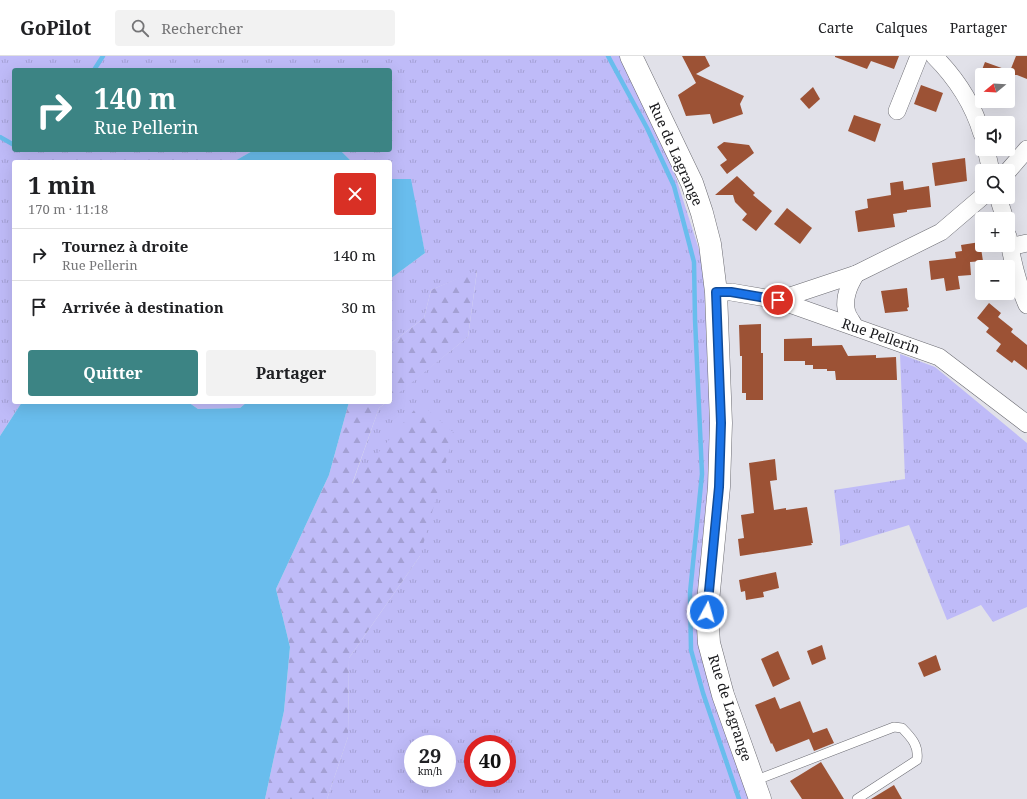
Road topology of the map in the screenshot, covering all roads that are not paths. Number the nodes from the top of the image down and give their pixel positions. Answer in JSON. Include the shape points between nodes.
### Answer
{"nodes":[{"id":1,"x":631,"y":56,"type":"edge"},
{"id":2,"x":919,"y":56,"type":"edge"},
{"id":3,"x":934,"y":56,"type":"edge"},
{"id":4,"x":897,"y":111,"type":"dead end"},
{"id":5,"x":976,"y":116,"type":"edge"},
{"id":6,"x":1027,"y":149,"type":"edge"},
{"id":7,"x":1014,"y":164,"type":"edge"},
{"id":8,"x":975,"y":203,"type":"edge"},
{"id":9,"x":1015,"y":242,"type":"edge"},
{"id":10,"x":1027,"y":243,"type":"edge"},
{"id":11,"x":1011,"y":252,"type":"edge"},
{"id":12,"x":856,"y":274,"type":"junction"},
{"id":13,"x":716,"y":292,"type":"junction"},
{"id":14,"x":778,"y":300,"type":"junction"},
{"id":15,"x":1027,"y":305,"type":"edge"},
{"id":16,"x":855,"y":327,"type":"junction"},
{"id":17,"x":1027,"y":424,"type":"edge"},
{"id":18,"x":757,"y":790,"type":"edge"},
{"id":19,"x":857,"y":799,"type":"edge"}],
"edges":[{"from":1,"to":13,"type":"street","name":"Rue de Lagrange","via":[[692,183],[710,244]]},
{"from":2,"to":4,"type":"street"},
{"from":3,"to":5,"type":"street","via":[[963,90]]},
{"from":6,"to":7,"type":"street"},
{"from":8,"to":12,"type":"street","via":[[942,232]]},
{"from":9,"to":10,"type":"street"},
{"from":11,"to":15,"type":"street","via":[[1018,284]]},
{"from":12,"to":14,"type":"street"},
{"from":12,"to":16,"type":"street","via":[[850,284],[847,298],[847,313]]},
{"from":13,"to":14,"type":"street","name":"Rue Pellerin"},
{"from":13,"to":18,"type":"street","name":"Rue de Lagrange","via":[[719,487],[707,612],[709,643],[723,695]]},
{"from":14,"to":16,"type":"street","name":"Rue Pellerin"},
{"from":16,"to":17,"type":"street","name":"Rue Pellerin","via":[[940,357]]},
{"from":18,"to":19,"type":"lane","via":[[894,727],[902,728],[913,739],[918,752],[916,760]]}]}
